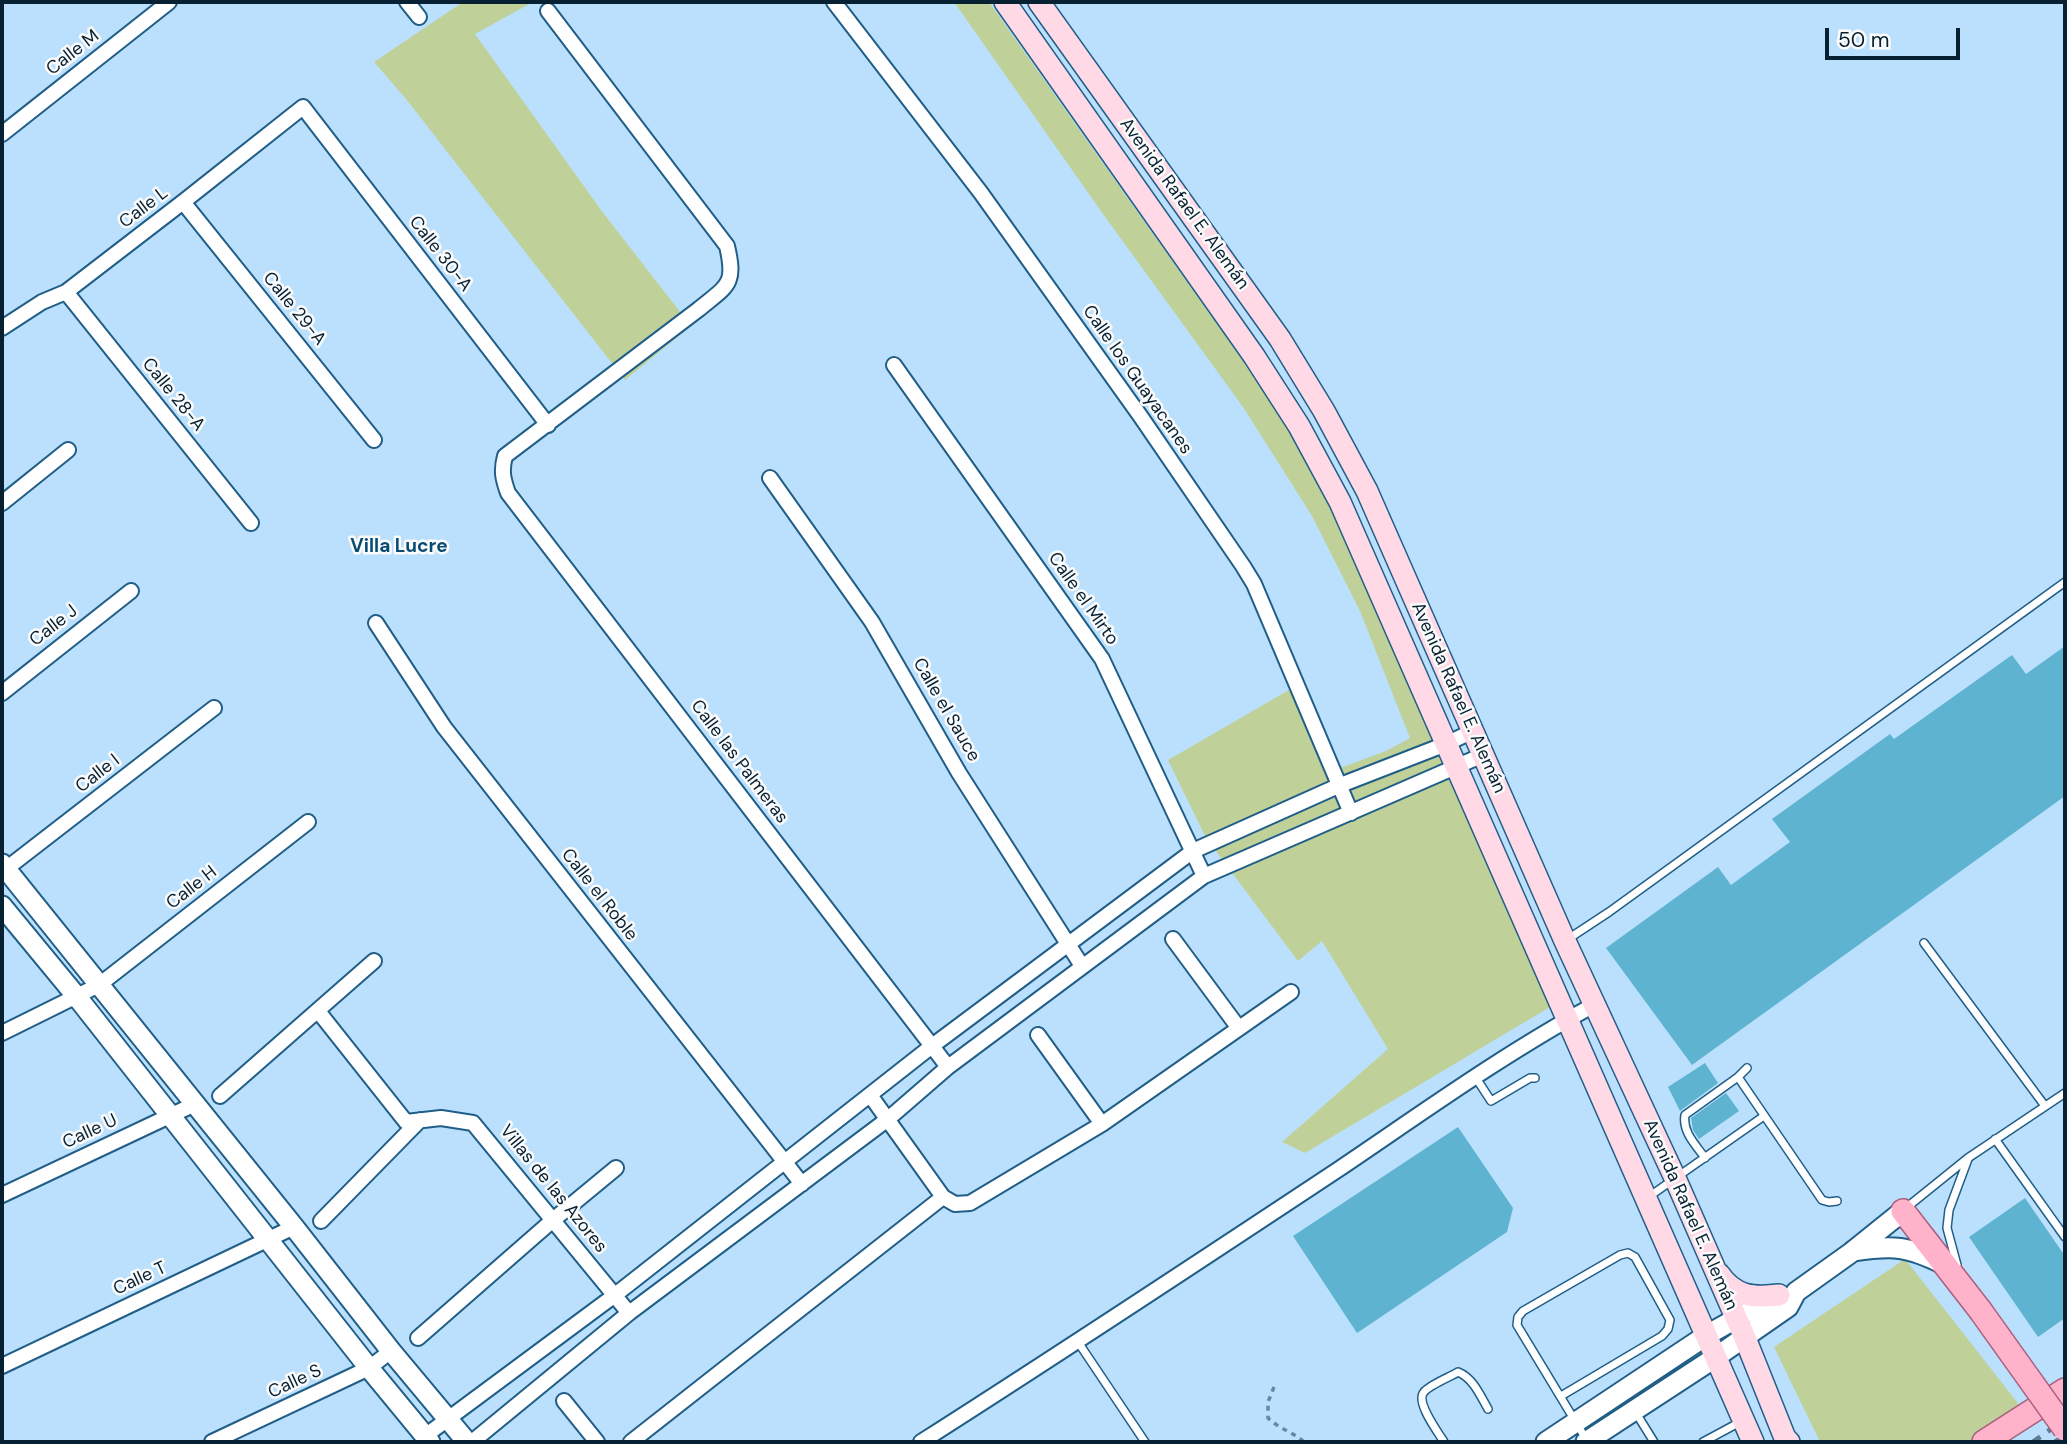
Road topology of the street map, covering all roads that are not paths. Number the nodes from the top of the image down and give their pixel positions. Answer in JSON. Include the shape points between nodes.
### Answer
{"nodes":[{"id":1,"x":169,"y":2,"type":"edge"},
{"id":2,"x":407,"y":2,"type":"edge"},
{"id":3,"x":834,"y":2,"type":"edge"},
{"id":4,"x":1005,"y":2,"type":"edge"},
{"id":5,"x":1040,"y":2,"type":"edge"},
{"id":6,"x":548,"y":11,"type":"dead end"},
{"id":7,"x":419,"y":17,"type":"dead end"},
{"id":8,"x":303,"y":107,"type":"joint"},
{"id":9,"x":2,"y":134,"type":"edge"},
{"id":10,"x":183,"y":202,"type":"junction"},
{"id":11,"x":66,"y":292,"type":"junction"},
{"id":12,"x":2,"y":328,"type":"edge"},
{"id":13,"x":894,"y":365,"type":"dead end"},
{"id":14,"x":548,"y":425,"type":"junction"},
{"id":15,"x":374,"y":440,"type":"dead end"},
{"id":16,"x":68,"y":450,"type":"dead end"},
{"id":17,"x":769,"y":478,"type":"dead end"},
{"id":18,"x":2,"y":503,"type":"edge"},
{"id":19,"x":251,"y":523,"type":"dead end"},
{"id":20,"x":2065,"y":582,"type":"edge"},
{"id":21,"x":131,"y":591,"type":"dead end"},
{"id":22,"x":376,"y":623,"type":"dead end"},
{"id":23,"x":2,"y":692,"type":"edge"},
{"id":24,"x":214,"y":708,"type":"dead end"},
{"id":25,"x":1473,"y":731,"type":"junction"},
{"id":26,"x":1446,"y":744,"type":"junction"},
{"id":27,"x":1483,"y":755,"type":"junction"},
{"id":28,"x":1456,"y":768,"type":"junction"},
{"id":29,"x":1338,"y":786,"type":"junction"},
{"id":30,"x":1351,"y":813,"type":"junction"},
{"id":31,"x":308,"y":822,"type":"dead end"},
{"id":32,"x":1193,"y":851,"type":"junction"},
{"id":33,"x":3,"y":869,"type":"edge"},
{"id":34,"x":1204,"y":876,"type":"junction"},
{"id":35,"x":2,"y":906,"type":"edge"},
{"id":36,"x":1173,"y":939,"type":"dead end"},
{"id":37,"x":1565,"y":941,"type":"junction"},
{"id":38,"x":1924,"y":943,"type":"dead end"},
{"id":39,"x":1068,"y":944,"type":"junction"},
{"id":40,"x":374,"y":961,"type":"dead end"},
{"id":41,"x":1083,"y":966,"type":"junction"},
{"id":42,"x":99,"y":985,"type":"junction"},
{"id":43,"x":1291,"y":992,"type":"dead end"},
{"id":44,"x":77,"y":997,"type":"junction"},
{"id":45,"x":1594,"y":1005,"type":"junction"},
{"id":46,"x":318,"y":1011,"type":"junction"},
{"id":47,"x":1567,"y":1019,"type":"junction"},
{"id":48,"x":1238,"y":1027,"type":"junction"},
{"id":49,"x":2,"y":1033,"type":"edge"},
{"id":50,"x":1038,"y":1035,"type":"dead end"},
{"id":51,"x":932,"y":1046,"type":"junction"},
{"id":52,"x":948,"y":1067,"type":"junction"},
{"id":53,"x":1747,"y":1068,"type":"dead end"},
{"id":54,"x":1738,"y":1077,"type":"junction"},
{"id":55,"x":1476,"y":1078,"type":"junction"},
{"id":56,"x":1535,"y":1078,"type":"dead end"},
{"id":57,"x":2065,"y":1093,"type":"edge"},
{"id":58,"x":870,"y":1095,"type":"junction"},
{"id":59,"x":220,"y":1096,"type":"dead end"},
{"id":60,"x":195,"y":1104,"type":"junction"},
{"id":61,"x":2045,"y":1106,"type":"junction"},
{"id":62,"x":169,"y":1116,"type":"junction"},
{"id":63,"x":1764,"y":1116,"type":"junction"},
{"id":64,"x":888,"y":1119,"type":"junction"},
{"id":65,"x":420,"y":1120,"type":"junction"},
{"id":66,"x":1102,"y":1124,"type":"junction"},
{"id":67,"x":1996,"y":1139,"type":"junction"},
{"id":68,"x":1705,"y":1158,"type":"junction"},
{"id":69,"x":1968,"y":1158,"type":"junction"},
{"id":70,"x":784,"y":1161,"type":"junction"},
{"id":71,"x":616,"y":1168,"type":"dead end"},
{"id":72,"x":1675,"y":1178,"type":"junction"},
{"id":73,"x":802,"y":1184,"type":"junction"},
{"id":74,"x":2,"y":1195,"type":"edge"},
{"id":75,"x":943,"y":1198,"type":"junction"},
{"id":76,"x":1646,"y":1198,"type":"junction"},
{"id":77,"x":1837,"y":1201,"type":"dead end"},
{"id":78,"x":1903,"y":1211,"type":"junction"},
{"id":79,"x":552,"y":1220,"type":"junction"},
{"id":80,"x":321,"y":1221,"type":"dead end"},
{"id":81,"x":294,"y":1227,"type":"junction"},
{"id":82,"x":2065,"y":1237,"type":"edge"},
{"id":83,"x":268,"y":1240,"type":"junction"},
{"id":84,"x":1852,"y":1252,"type":"junction"},
{"id":85,"x":1944,"y":1264,"type":"junction"},
{"id":86,"x":1714,"y":1268,"type":"junction"},
{"id":87,"x":1788,"y":1293,"type":"junction"},
{"id":88,"x":615,"y":1295,"type":"junction"},
{"id":89,"x":1974,"y":1303,"type":"junction"},
{"id":90,"x":629,"y":1313,"type":"junction"},
{"id":91,"x":1735,"y":1318,"type":"junction"},
{"id":92,"x":1707,"y":1335,"type":"junction"},
{"id":93,"x":418,"y":1338,"type":"dead end"},
{"id":94,"x":1745,"y":1338,"type":"junction"},
{"id":95,"x":1078,"y":1342,"type":"junction"},
{"id":96,"x":391,"y":1352,"type":"junction"},
{"id":97,"x":1716,"y":1357,"type":"junction"},
{"id":98,"x":2,"y":1366,"type":"edge"},
{"id":99,"x":369,"y":1368,"type":"junction"},
{"id":100,"x":2065,"y":1390,"type":"edge"},
{"id":101,"x":1561,"y":1396,"type":"junction"},
{"id":102,"x":564,"y":1401,"type":"dead end"},
{"id":103,"x":1488,"y":1409,"type":"dead end"},
{"id":104,"x":1634,"y":1410,"type":"junction"},
{"id":105,"x":448,"y":1419,"type":"junction"},
{"id":106,"x":1743,"y":1420,"type":"junction"},
{"id":107,"x":1577,"y":1422,"type":"junction"},
{"id":108,"x":2065,"y":1429,"type":"edge"},
{"id":109,"x":428,"y":1439,"type":"edge"},
{"id":110,"x":212,"y":1442,"type":"edge"},
{"id":111,"x":469,"y":1442,"type":"edge"},
{"id":112,"x":597,"y":1442,"type":"edge"},
{"id":113,"x":631,"y":1442,"type":"edge"},
{"id":114,"x":921,"y":1442,"type":"edge"},
{"id":115,"x":1145,"y":1442,"type":"edge"},
{"id":116,"x":1444,"y":1442,"type":"edge"},
{"id":117,"x":1546,"y":1442,"type":"edge"},
{"id":118,"x":1587,"y":1442,"type":"edge"},
{"id":119,"x":1654,"y":1442,"type":"edge"},
{"id":120,"x":1703,"y":1442,"type":"edge"},
{"id":121,"x":1753,"y":1442,"type":"edge"},
{"id":122,"x":1789,"y":1442,"type":"edge"},
{"id":123,"x":1984,"y":1442,"type":"edge"}],
"edges":[{"from":1,"to":9,"type":"street","name":"Calle M"},
{"from":2,"to":7,"type":"street"},
{"from":3,"to":29,"type":"street","name":"Calle los Guayacanes","via":[[981,193],[1243,566]]},
{"from":4,"to":26,"type":"main road","name":"Avenida Rafael E. Alemán","via":[[1299,426],[1339,502]]},
{"from":5,"to":25,"type":"main road","name":"Avenida Rafael E. Alemán","via":[[1280,338],[1324,411],[1367,491]]},
{"from":6,"to":14,"type":"street","via":[[727,246],[731,276],[725,288]]},
{"from":8,"to":10,"type":"street","name":"Calle L"},
{"from":8,"to":14,"type":"street","name":"Calle 30-A"},
{"from":10,"to":11,"type":"street","name":"Calle L"},
{"from":10,"to":15,"type":"street","name":"Calle 29-A"},
{"from":11,"to":12,"type":"street","name":"Calle L"},
{"from":11,"to":19,"type":"street","name":"Calle 28-A"},
{"from":13,"to":32,"type":"street","name":"Calle el Mirto","via":[[1102,659]]},
{"from":14,"to":51,"type":"street","name":"Calle las Palmeras","via":[[505,456],[502,468],[508,493]]},
{"from":16,"to":18,"type":"street"},
{"from":17,"to":39,"type":"street","name":"Calle el Sauce","via":[[872,622],[959,773]]},
{"from":20,"to":37,"type":"lane"},
{"from":21,"to":23,"type":"street","name":"Calle J"},
{"from":22,"to":70,"type":"street","name":"Calle el Roble","via":[[444,727]]},
{"from":24,"to":33,"type":"street","name":"Calle I"},
{"from":25,"to":26,"type":"street"},
{"from":25,"to":27,"type":"main road","name":"Avenida Rafael E. Alemán"},
{"from":26,"to":28,"type":"main road","name":"Avenida Rafael E. Alemán"},
{"from":26,"to":29,"type":"street"},
{"from":27,"to":28,"type":"street"},
{"from":27,"to":37,"type":"main road","name":"Avenida Rafael E. Alemán"},
{"from":28,"to":30,"type":"street"},
{"from":28,"to":47,"type":"main road","name":"Avenida Rafael E. Alemán"},
{"from":29,"to":30,"type":"street","name":"Calle los Guayacanes"},
{"from":29,"to":32,"type":"street"},
{"from":30,"to":34,"type":"street"},
{"from":31,"to":42,"type":"street","name":"Calle H"},
{"from":32,"to":34,"type":"street","name":"Calle el Mirto"},
{"from":32,"to":39,"type":"street"},
{"from":33,"to":42,"type":"street"},
{"from":34,"to":41,"type":"street"},
{"from":35,"to":44,"type":"street"},
{"from":36,"to":48,"type":"street"},
{"from":37,"to":45,"type":"main road","name":"Avenida Rafael E. Alemán"},
{"from":38,"to":61,"type":"lane"},
{"from":39,"to":41,"type":"street","name":"Calle el Sauce"},
{"from":39,"to":51,"type":"street"},
{"from":40,"to":46,"type":"street"},
{"from":41,"to":52,"type":"street"},
{"from":42,"to":44,"type":"street","name":"Calle H"},
{"from":42,"to":60,"type":"street"},
{"from":43,"to":48,"type":"street"},
{"from":44,"to":49,"type":"street","name":"Calle H"},
{"from":44,"to":62,"type":"street"},
{"from":45,"to":47,"type":"street"},
{"from":45,"to":72,"type":"main road","name":"Avenida Rafael E. Alemán"},
{"from":46,"to":59,"type":"street"},
{"from":46,"to":65,"type":"street","name":"Villas de las Azores","via":[[406,1122]]},
{"from":47,"to":55,"type":"street"},
{"from":47,"to":76,"type":"main road","name":"Avenida Rafael E. Alemán"},
{"from":48,"to":66,"type":"street"},
{"from":50,"to":66,"type":"street"},
{"from":51,"to":52,"type":"street","name":"Calle las Palmeras"},
{"from":51,"to":58,"type":"street"},
{"from":52,"to":64,"type":"street"},
{"from":53,"to":54,"type":"lane"},
{"from":54,"to":63,"type":"lane"},
{"from":54,"to":68,"type":"lane","via":[[1685,1115],[1686,1130]]},
{"from":55,"to":56,"type":"lane","via":[[1491,1101]]},
{"from":55,"to":95,"type":"street"},
{"from":57,"to":61,"type":"lane"},
{"from":58,"to":64,"type":"street"},
{"from":58,"to":70,"type":"street"},
{"from":60,"to":62,"type":"street","name":"Calle U"},
{"from":60,"to":81,"type":"street"},
{"from":61,"to":67,"type":"lane"},
{"from":62,"to":74,"type":"street","name":"Calle U"},
{"from":62,"to":83,"type":"street"},
{"from":63,"to":68,"type":"lane"},
{"from":63,"to":77,"type":"lane","via":[[1822,1199]]},
{"from":64,"to":73,"type":"street"},
{"from":64,"to":75,"type":"street"},
{"from":65,"to":79,"type":"street","name":"Villas de las Azores","via":[[473,1123]]},
{"from":65,"to":80,"type":"street"},
{"from":66,"to":75,"type":"street","via":[[970,1203],[955,1204]]},
{"from":67,"to":69,"type":"lane"},
{"from":67,"to":82,"type":"lane"},
{"from":68,"to":72,"type":"lane"},
{"from":69,"to":78,"type":"lane"},
{"from":69,"to":89,"type":"lane","via":[[1947,1228],[1954,1258]]},
{"from":70,"to":73,"type":"street","name":"Calle el Roble"},
{"from":70,"to":88,"type":"street"},
{"from":71,"to":79,"type":"street"},
{"from":72,"to":76,"type":"lane"},
{"from":72,"to":86,"type":"main road","name":"Avenida Rafael E. Alemán"},
{"from":73,"to":90,"type":"street"},
{"from":75,"to":113,"type":"street"},
{"from":76,"to":92,"type":"main road","name":"Avenida Rafael E. Alemán"},
{"from":78,"to":84,"type":"street"},
{"from":78,"to":85,"type":"main road"},
{"from":79,"to":88,"type":"street","name":"Villas de las Azores"},
{"from":79,"to":93,"type":"street"},
{"from":81,"to":83,"type":"street","name":"Calle T"},
{"from":81,"to":96,"type":"street"},
{"from":83,"to":98,"type":"street","name":"Calle T"},
{"from":83,"to":99,"type":"street"},
{"from":84,"to":85,"type":"street","via":[[1903,1248]]},
{"from":84,"to":87,"type":"street"},
{"from":85,"to":89,"type":"main road"},
{"from":86,"to":87,"type":"main road","via":[[1741,1294],[1760,1298]]},
{"from":86,"to":91,"type":"main road","name":"Avenida Rafael E. Alemán"},
{"from":87,"to":91,"type":"street"},
{"from":87,"to":94,"type":"street","via":[[1788,1307]]},
{"from":88,"to":90,"type":"street","name":"Villas de las Azores"},
{"from":88,"to":105,"type":"street"},
{"from":89,"to":108,"type":"main road","bridge":true},
{"from":90,"to":111,"type":"street"},
{"from":91,"to":92,"type":"street"},
{"from":91,"to":94,"type":"main road","name":"Avenida Rafael E. Alemán"},
{"from":92,"to":97,"type":"main road","name":"Avenida Rafael E. Alemán"},
{"from":92,"to":107,"type":"street"},
{"from":94,"to":97,"type":"street"},
{"from":94,"to":122,"type":"main road","name":"Avenida Rafael E. Alemán"},
{"from":95,"to":114,"type":"street"},
{"from":95,"to":115,"type":"lane"},
{"from":96,"to":99,"type":"street","name":"Calle S"},
{"from":96,"to":105,"type":"street"},
{"from":97,"to":104,"type":"street"},
{"from":97,"to":106,"type":"main road","name":"Avenida Rafael E. Alemán"},
{"from":99,"to":109,"type":"street"},
{"from":99,"to":110,"type":"street","name":"Calle S"},
{"from":100,"to":123,"type":"main road"},
{"from":101,"to":101,"type":"lane","via":[[1668,1329],[1670,1320],[1628,1252],[1518,1317],[1517,1325]]},
{"from":101,"to":107,"type":"lane"},
{"from":102,"to":112,"type":"street"},
{"from":103,"to":116,"type":"lane","via":[[1472,1381],[1458,1372],[1424,1391],[1423,1406]]},
{"from":104,"to":118,"type":"street"},
{"from":104,"to":119,"type":"lane"},
{"from":105,"to":109,"type":"street"},
{"from":105,"to":111,"type":"street"},
{"from":106,"to":120,"type":"lane"},
{"from":106,"to":121,"type":"main road","name":"Avenida Rafael E. Alemán"},
{"from":107,"to":117,"type":"street"},
{"from":107,"to":118,"type":"lane"}]}
